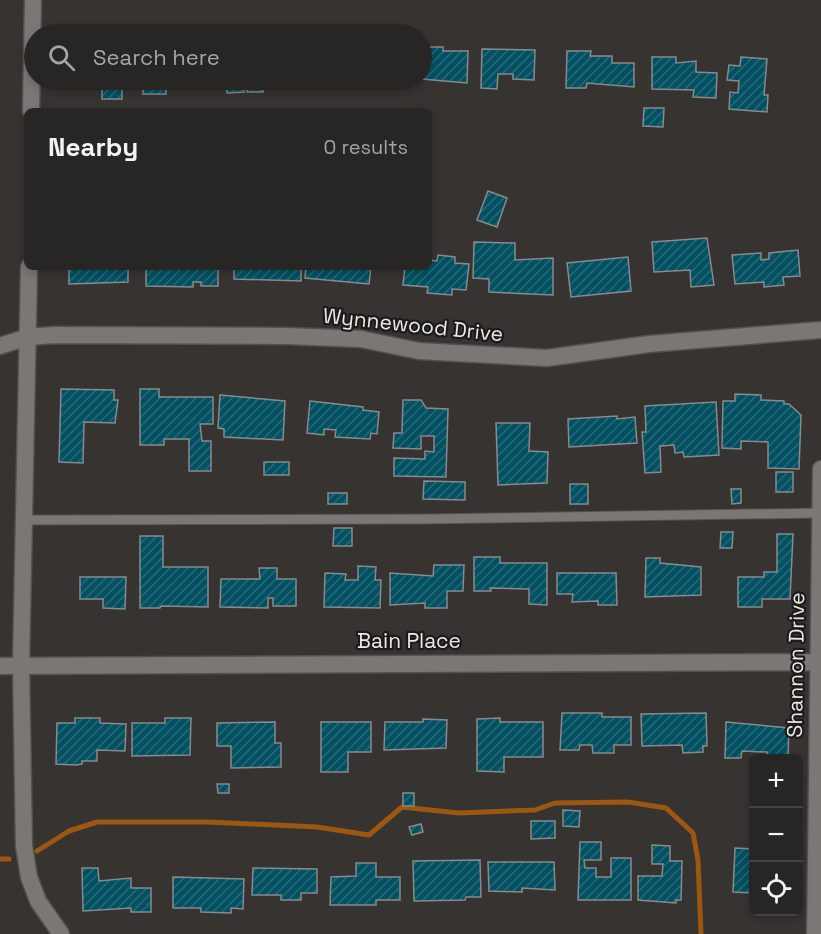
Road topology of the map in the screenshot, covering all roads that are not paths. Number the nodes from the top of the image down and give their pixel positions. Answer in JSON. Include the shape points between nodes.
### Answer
{"nodes":[{"id":1,"x":33,"y":0,"type":"edge"},
{"id":2,"x":33,"y":24,"type":"edge"},
{"id":3,"x":31,"y":90,"type":"edge"},
{"id":4,"x":31,"y":108,"type":"edge"},
{"id":5,"x":29,"y":270,"type":"edge"},
{"id":6,"x":821,"y":330,"type":"edge"},
{"id":7,"x":28,"y":337,"type":"junction"},
{"id":8,"x":0,"y":346,"type":"edge"},
{"id":9,"x":821,"y":470,"type":"edge"},
{"id":10,"x":821,"y":513,"type":"edge"},
{"id":11,"x":24,"y":520,"type":"junction"},
{"id":12,"x":819,"y":662,"type":"junction"},
{"id":13,"x":0,"y":666,"type":"edge"},
{"id":14,"x":21,"y":666,"type":"junction"},
{"id":15,"x":820,"y":710,"type":"edge"},
{"id":16,"x":61,"y":934,"type":"edge"},
{"id":17,"x":815,"y":934,"type":"edge"}],
"edges":[{"from":1,"to":2,"type":"street"},
{"from":3,"to":4,"type":"street"},
{"from":5,"to":7,"type":"street"},
{"from":6,"to":7,"type":"street","name":"Wynnewood Drive","via":[[649,344],[548,358],[483,357],[419,351],[360,339],[287,336]]},
{"from":7,"to":8,"type":"street","name":"Wynnewood Drive"},
{"from":7,"to":11,"type":"street"},
{"from":9,"to":10,"type":"street","name":"Shannon Drive"},
{"from":10,"to":11,"type":"lane"},
{"from":10,"to":12,"type":"street","name":"Shannon Drive"},
{"from":11,"to":14,"type":"street"},
{"from":12,"to":14,"type":"street","name":"Bain Place"},
{"from":12,"to":15,"type":"street","name":"Shannon Drive"},
{"from":13,"to":14,"type":"street","name":"Bain Place"},
{"from":14,"to":16,"type":"street","via":[[24,846],[38,901]]},
{"from":15,"to":17,"type":"street","name":"Shannon Drive"}]}
